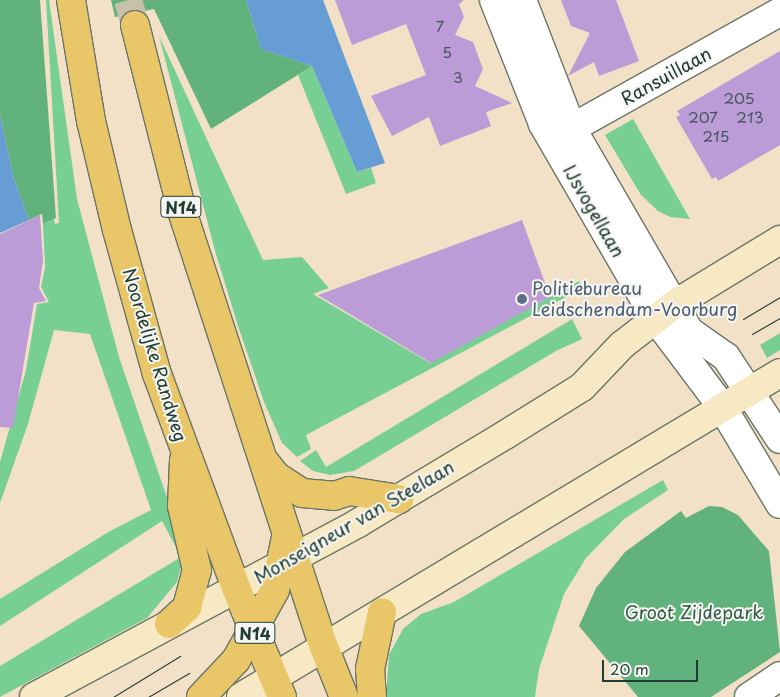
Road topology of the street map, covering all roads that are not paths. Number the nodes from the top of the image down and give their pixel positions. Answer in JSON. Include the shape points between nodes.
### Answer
{"nodes":[{"id":1,"x":71,"y":0,"type":"edge"},
{"id":2,"x":494,"y":0,"type":"edge"},
{"id":3,"x":522,"y":0,"type":"edge"},
{"id":4,"x":780,"y":12,"type":"edge"},
{"id":5,"x":135,"y":25,"type":"tunnel mouth"},
{"id":6,"x":562,"y":134,"type":"junction"},
{"id":7,"x":780,"y":240,"type":"edge"},
{"id":8,"x":665,"y":312,"type":"junction"},
{"id":9,"x":780,"y":373,"type":"edge"},
{"id":10,"x":750,"y":391,"type":"junction"},
{"id":11,"x":722,"y":408,"type":"junction"},
{"id":12,"x":780,"y":439,"type":"edge"},
{"id":13,"x":184,"y":448,"type":"junction"},
{"id":14,"x":262,"y":457,"type":"junction"},
{"id":15,"x":399,"y":499,"type":"junction"},
{"id":16,"x":780,"y":504,"type":"edge"},
{"id":17,"x":289,"y":561,"type":"junction"},
{"id":18,"x":236,"y":588,"type":"junction"},
{"id":19,"x":382,"y":612,"type":"junction"},
{"id":20,"x":169,"y":624,"type":"junction"},
{"id":21,"x":253,"y":630,"type":"junction"},
{"id":22,"x":324,"y":647,"type":"junction"},
{"id":23,"x":780,"y":676,"type":"edge"},
{"id":24,"x":278,"y":688,"type":"edge"},
{"id":25,"x":34,"y":697,"type":"edge"},
{"id":26,"x":201,"y":697,"type":"edge"},
{"id":27,"x":240,"y":697,"type":"edge"},
{"id":28,"x":344,"y":697,"type":"edge"},
{"id":29,"x":372,"y":697,"type":"edge"},
{"id":30,"x":749,"y":697,"type":"edge"}],
"edges":[{"from":1,"to":13,"type":"main road","name":"Noordelijke Randweg","number":"N14","via":[[91,121],[117,230],[157,374]]},
{"from":2,"to":6,"type":"street","name":"IJsvogellaan"},
{"from":3,"to":6,"type":"street","name":"IJsvogellaan"},
{"from":4,"to":6,"type":"street","name":"Ransuillaan"},
{"from":5,"to":14,"type":"main road","number":"N14","via":[[182,211]]},
{"from":6,"to":8,"type":"street","name":"IJsvogellaan"},
{"from":7,"to":8,"type":"main road","name":"Monseigneur van Steelaan"},
{"from":8,"to":10,"type":"street","name":"IJsvogellaan","via":[[726,357]]},
{"from":8,"to":11,"type":"street","name":"IJsvogellaan"},
{"from":8,"to":15,"type":"main road","name":"Monseigneur van Steelaan","via":[[622,345],[582,387]]},
{"from":9,"to":10,"type":"main road"},
{"from":10,"to":11,"type":"main road"},
{"from":10,"to":12,"type":"street","name":"IJsvogellaan"},
{"from":11,"to":16,"type":"street","name":"IJsvogellaan"},
{"from":11,"to":19,"type":"main road"},
{"from":13,"to":18,"type":"main road","name":"Noordelijke Randweg","number":"N14"},
{"from":13,"to":20,"type":"main road","via":[[182,506],[197,570],[187,607]]},
{"from":14,"to":15,"type":"main road","via":[[276,476],[302,493],[334,496],[350,491]]},
{"from":14,"to":17,"type":"main road","number":"N14","via":[[286,531]]},
{"from":15,"to":17,"type":"main road","name":"Monseigneur van Steelaan"},
{"from":17,"to":18,"type":"main road","name":"Monseigneur van Steelaan"},
{"from":17,"to":21,"type":"main road"},
{"from":17,"to":22,"type":"main road","number":"N14"},
{"from":18,"to":20,"type":"main road","name":"Monseigneur van Steelaan"},
{"from":18,"to":21,"type":"main road","name":"Noordelijke Randweg","number":"N14"},
{"from":19,"to":22,"type":"main road"},
{"from":19,"to":29,"type":"main road","via":[[370,669]]},
{"from":20,"to":25,"type":"main road","name":"Monseigneur van Steelaan"},
{"from":21,"to":24,"type":"main road","name":"Noordelijke Randweg","number":"N14"},
{"from":21,"to":26,"type":"main road","via":[[228,671]]},
{"from":22,"to":24,"type":"main road"},
{"from":22,"to":28,"type":"main road","number":"N14"},
{"from":23,"to":30,"type":"street"},
{"from":24,"to":27,"type":"main road"}]}
